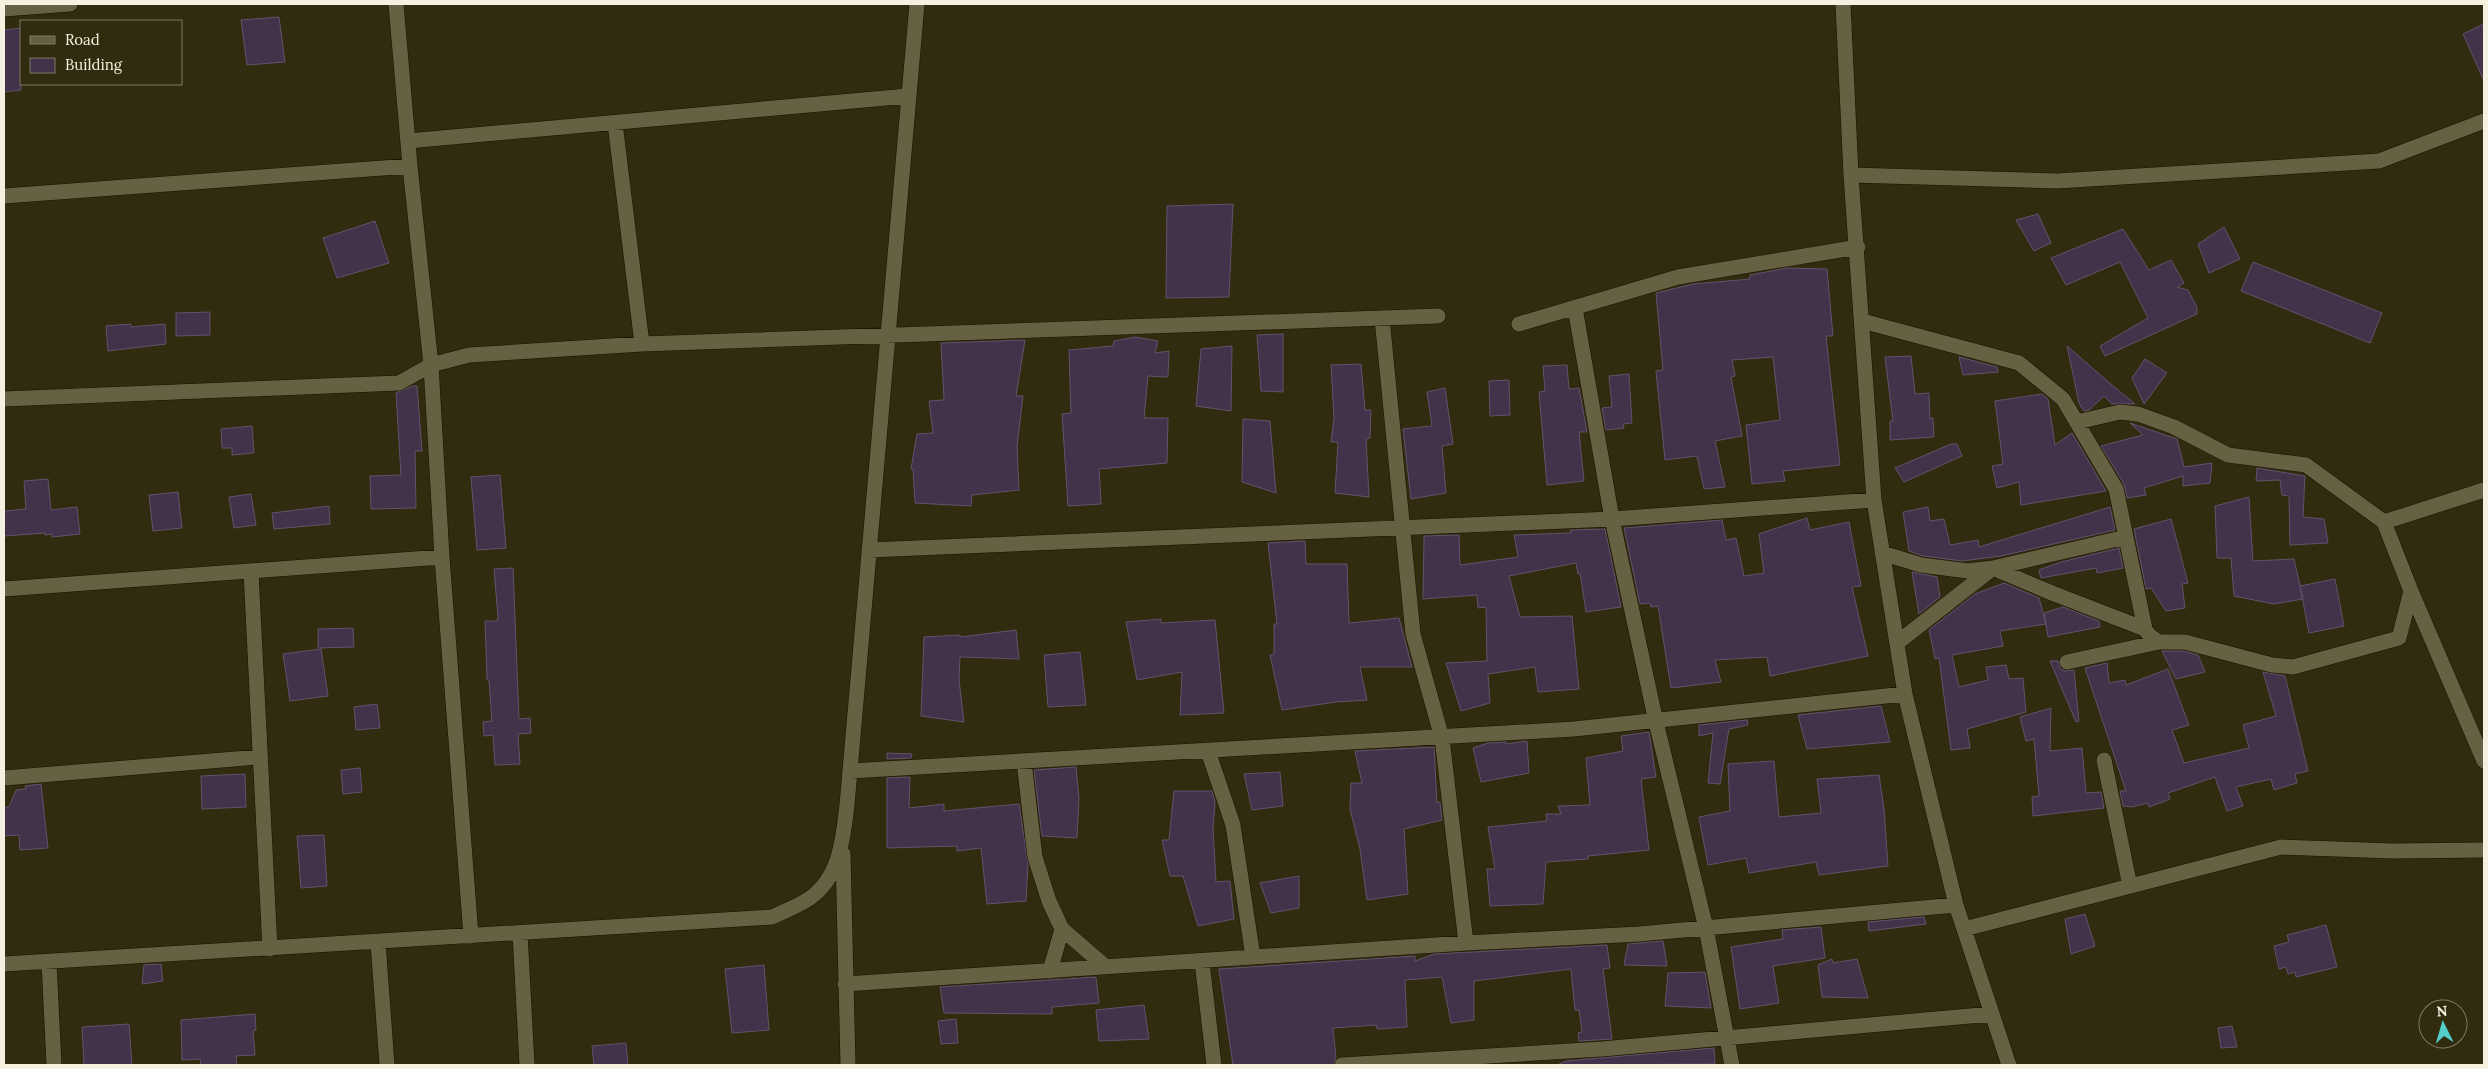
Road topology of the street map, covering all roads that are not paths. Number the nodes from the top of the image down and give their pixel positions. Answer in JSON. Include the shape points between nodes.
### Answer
{"nodes":[{"id":1,"x":70,"y":4,"type":"edge"},
{"id":2,"x":396,"y":4,"type":"edge"},
{"id":3,"x":917,"y":4,"type":"edge"},
{"id":4,"x":1843,"y":4,"type":"edge"},
{"id":5,"x":4,"y":10,"type":"edge"},
{"id":6,"x":908,"y":96,"type":"junction"},
{"id":7,"x":2484,"y":121,"type":"edge"},
{"id":8,"x":615,"y":123,"type":"junction"},
{"id":9,"x":408,"y":141,"type":"junction"},
{"id":10,"x":410,"y":166,"type":"junction"},
{"id":11,"x":1851,"y":175,"type":"junction"},
{"id":12,"x":4,"y":196,"type":"edge"},
{"id":13,"x":1858,"y":247,"type":"junction"},
{"id":14,"x":1575,"y":308,"type":"junction"},
{"id":15,"x":1438,"y":316,"type":"dead end"},
{"id":16,"x":1382,"y":318,"type":"junction"},
{"id":17,"x":1862,"y":321,"type":"junction"},
{"id":18,"x":1519,"y":324,"type":"dead end"},
{"id":19,"x":887,"y":335,"type":"junction"},
{"id":20,"x":642,"y":344,"type":"junction"},
{"id":21,"x":431,"y":364,"type":"junction"},
{"id":22,"x":4,"y":399,"type":"edge"},
{"id":23,"x":2078,"y":422,"type":"junction"},
{"id":24,"x":2484,"y":490,"type":"edge"},
{"id":25,"x":1874,"y":500,"type":"junction"},
{"id":26,"x":1612,"y":519,"type":"junction"},
{"id":27,"x":2384,"y":522,"type":"junction"},
{"id":28,"x":1402,"y":528,"type":"junction"},
{"id":29,"x":2126,"y":537,"type":"junction"},
{"id":30,"x":869,"y":550,"type":"junction"},
{"id":31,"x":1882,"y":553,"type":"junction"},
{"id":32,"x":442,"y":557,"type":"junction"},
{"id":33,"x":1994,"y":568,"type":"junction"},
{"id":34,"x":250,"y":572,"type":"junction"},
{"id":35,"x":4,"y":589,"type":"edge"},
{"id":36,"x":2411,"y":591,"type":"junction"},
{"id":37,"x":2145,"y":629,"type":"junction"},
{"id":38,"x":2159,"y":642,"type":"junction"},
{"id":39,"x":1897,"y":644,"type":"junction"},
{"id":40,"x":2066,"y":662,"type":"dead end"},
{"id":41,"x":1905,"y":694,"type":"junction"},
{"id":42,"x":1656,"y":722,"type":"junction"},
{"id":43,"x":1442,"y":738,"type":"junction"},
{"id":44,"x":1208,"y":751,"type":"junction"},
{"id":45,"x":260,"y":757,"type":"junction"},
{"id":46,"x":2104,"y":760,"type":"dead end"},
{"id":47,"x":2484,"y":761,"type":"edge"},
{"id":48,"x":1024,"y":762,"type":"junction"},
{"id":49,"x":850,"y":771,"type":"junction"},
{"id":50,"x":4,"y":778,"type":"edge"},
{"id":51,"x":842,"y":844,"type":"junction"},
{"id":52,"x":2484,"y":850,"type":"edge"},
{"id":53,"x":2130,"y":886,"type":"junction"},
{"id":54,"x":1956,"y":905,"type":"junction"},
{"id":55,"x":1706,"y":928,"type":"junction"},
{"id":56,"x":1062,"y":929,"type":"junction"},
{"id":57,"x":1964,"y":929,"type":"junction"},
{"id":58,"x":520,"y":933,"type":"junction"},
{"id":59,"x":471,"y":936,"type":"junction"},
{"id":60,"x":378,"y":942,"type":"junction"},
{"id":61,"x":1466,"y":943,"type":"junction"},
{"id":62,"x":270,"y":949,"type":"junction"},
{"id":63,"x":1253,"y":958,"type":"junction"},
{"id":64,"x":49,"y":962,"type":"junction"},
{"id":65,"x":1202,"y":962,"type":"junction"},
{"id":66,"x":4,"y":964,"type":"edge"},
{"id":67,"x":1106,"y":967,"type":"junction"},
{"id":68,"x":1050,"y":971,"type":"junction"},
{"id":69,"x":845,"y":984,"type":"junction"},
{"id":70,"x":1992,"y":1014,"type":"junction"},
{"id":71,"x":1726,"y":1038,"type":"junction"},
{"id":72,"x":54,"y":1065,"type":"edge"},
{"id":73,"x":387,"y":1065,"type":"edge"},
{"id":74,"x":527,"y":1065,"type":"edge"},
{"id":75,"x":848,"y":1065,"type":"edge"},
{"id":76,"x":1214,"y":1065,"type":"edge"},
{"id":77,"x":1342,"y":1065,"type":"edge"},
{"id":78,"x":1732,"y":1065,"type":"edge"},
{"id":79,"x":2009,"y":1065,"type":"edge"}],
"edges":[{"from":1,"to":5,"type":"street"},
{"from":2,"to":9,"type":"street"},
{"from":3,"to":6,"type":"street"},
{"from":4,"to":11,"type":"street"},
{"from":6,"to":8,"type":"street"},
{"from":6,"to":19,"type":"street"},
{"from":7,"to":11,"type":"street","via":[[2379,161],[2057,181]]},
{"from":8,"to":9,"type":"street"},
{"from":8,"to":20,"type":"street"},
{"from":9,"to":10,"type":"street"},
{"from":10,"to":12,"type":"street"},
{"from":10,"to":21,"type":"street"},
{"from":11,"to":13,"type":"street"},
{"from":13,"to":14,"type":"street","via":[[1678,277]]},
{"from":13,"to":17,"type":"street"},
{"from":14,"to":18,"type":"street"},
{"from":14,"to":26,"type":"street"},
{"from":15,"to":16,"type":"street"},
{"from":16,"to":19,"type":"street"},
{"from":16,"to":28,"type":"street"},
{"from":17,"to":23,"type":"street","via":[[2019,363],[2063,399]]},
{"from":17,"to":25,"type":"street"},
{"from":19,"to":20,"type":"street"},
{"from":19,"to":30,"type":"street"},
{"from":20,"to":21,"type":"street","via":[[469,355]]},
{"from":21,"to":22,"type":"street","via":[[398,384]]},
{"from":21,"to":32,"type":"street"},
{"from":23,"to":27,"type":"street","via":[[2120,412],[2138,414],[2174,427],[2228,455],[2306,465]]},
{"from":23,"to":29,"type":"street","via":[[2116,489]]},
{"from":24,"to":27,"type":"street"},
{"from":25,"to":26,"type":"street"},
{"from":25,"to":31,"type":"street"},
{"from":26,"to":28,"type":"street"},
{"from":26,"to":42,"type":"street"},
{"from":27,"to":36,"type":"street"},
{"from":28,"to":30,"type":"street"},
{"from":28,"to":43,"type":"street","via":[[1413,634]]},
{"from":29,"to":33,"type":"street"},
{"from":29,"to":37,"type":"street"},
{"from":30,"to":49,"type":"street"},
{"from":31,"to":33,"type":"street","via":[[1921,565],[1950,569]]},
{"from":31,"to":39,"type":"street"},
{"from":32,"to":34,"type":"street"},
{"from":32,"to":59,"type":"street"},
{"from":33,"to":37,"type":"street"},
{"from":33,"to":39,"type":"street"},
{"from":34,"to":35,"type":"street"},
{"from":34,"to":45,"type":"street"},
{"from":36,"to":38,"type":"street","via":[[2399,638],[2293,667],[2272,665],[2185,642]]},
{"from":36,"to":47,"type":"street"},
{"from":37,"to":38,"type":"street"},
{"from":38,"to":40,"type":"street"},
{"from":39,"to":41,"type":"street"},
{"from":41,"to":42,"type":"street"},
{"from":41,"to":54,"type":"street"},
{"from":42,"to":43,"type":"street"},
{"from":42,"to":55,"type":"street"},
{"from":43,"to":44,"type":"street"},
{"from":43,"to":61,"type":"street"},
{"from":44,"to":48,"type":"street"},
{"from":44,"to":63,"type":"street","via":[[1233,825]]},
{"from":45,"to":50,"type":"street"},
{"from":45,"to":62,"type":"street"},
{"from":46,"to":53,"type":"street"},
{"from":48,"to":49,"type":"street"},
{"from":48,"to":56,"type":"street","via":[[1035,857],[1049,902]]},
{"from":49,"to":51,"type":"street"},
{"from":51,"to":58,"type":"street","via":[[827,881],[809,899],[772,917]]},
{"from":51,"to":69,"type":"street"},
{"from":52,"to":53,"type":"street","via":[[2393,852],[2281,847]]},
{"from":53,"to":57,"type":"street"},
{"from":54,"to":55,"type":"street"},
{"from":54,"to":57,"type":"street"},
{"from":55,"to":61,"type":"street"},
{"from":55,"to":71,"type":"street"},
{"from":56,"to":67,"type":"street"},
{"from":56,"to":68,"type":"street"},
{"from":57,"to":70,"type":"street"},
{"from":58,"to":59,"type":"street"},
{"from":58,"to":74,"type":"street"},
{"from":59,"to":60,"type":"street"},
{"from":60,"to":62,"type":"street"},
{"from":60,"to":73,"type":"street"},
{"from":61,"to":63,"type":"street"},
{"from":62,"to":64,"type":"street"},
{"from":63,"to":65,"type":"street"},
{"from":64,"to":66,"type":"street"},
{"from":64,"to":72,"type":"street"},
{"from":65,"to":67,"type":"street"},
{"from":65,"to":76,"type":"street"},
{"from":67,"to":68,"type":"street"},
{"from":68,"to":69,"type":"street"},
{"from":69,"to":75,"type":"street"},
{"from":70,"to":71,"type":"street"},
{"from":70,"to":79,"type":"street"},
{"from":71,"to":77,"type":"street"},
{"from":71,"to":78,"type":"street"}]}
